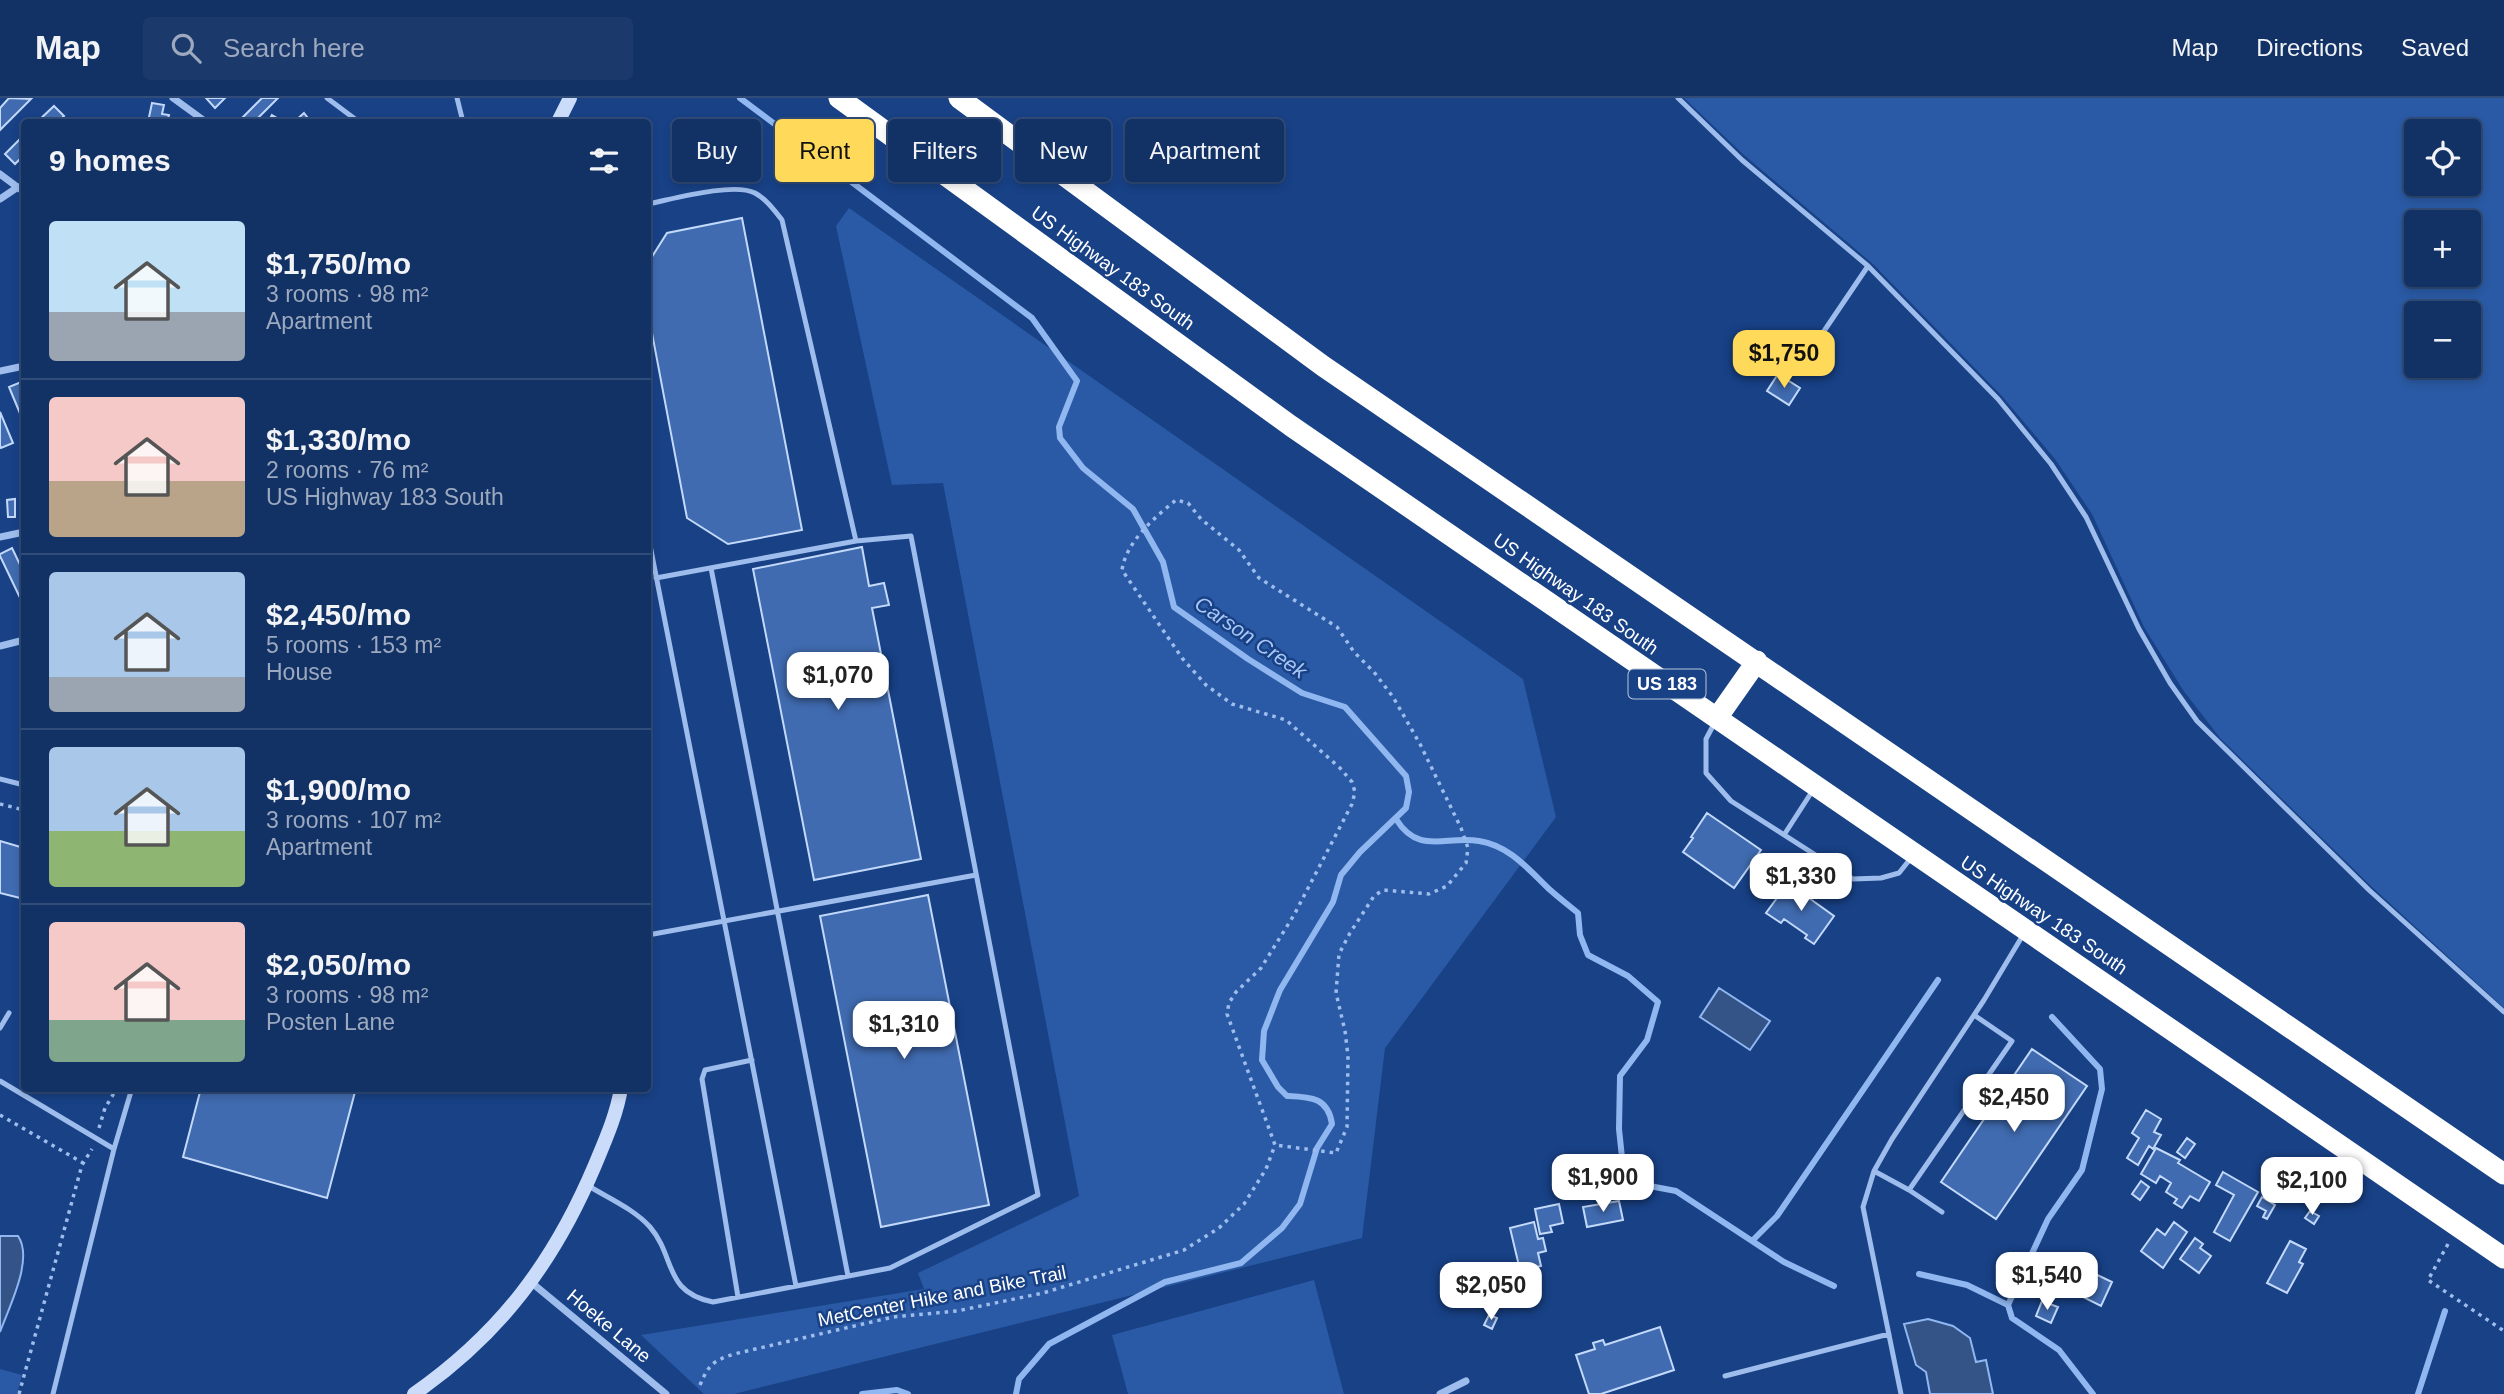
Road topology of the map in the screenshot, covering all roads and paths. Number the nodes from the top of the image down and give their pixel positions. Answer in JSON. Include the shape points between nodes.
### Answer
{"nodes":[{"id":1,"x":173,"y":98,"type":"edge"},
{"id":2,"x":327,"y":98,"type":"edge"},
{"id":3,"x":457,"y":98,"type":"edge"},
{"id":4,"x":570,"y":98,"type":"edge"},
{"id":5,"x":839,"y":98,"type":"edge"},
{"id":6,"x":959,"y":98,"type":"edge"},
{"id":7,"x":1678,"y":98,"type":"edge"},
{"id":8,"x":202,"y":119,"type":"edge"},
{"id":9,"x":355,"y":119,"type":"edge"},
{"id":10,"x":462,"y":119,"type":"edge"},
{"id":11,"x":560,"y":119,"type":"edge"},
{"id":12,"x":0,"y":174,"type":"edge"},
{"id":13,"x":21,"y":189,"type":"edge"},
{"id":14,"x":0,"y":199,"type":"edge"},
{"id":15,"x":651,"y":203,"type":"edge"},
{"id":16,"x":1868,"y":265,"type":"junction"},
{"id":17,"x":1820,"y":337,"type":"dead end"},
{"id":18,"x":21,"y":366,"type":"edge"},
{"id":19,"x":0,"y":370,"type":"edge"},
{"id":20,"x":21,"y":533,"type":"edge"},
{"id":21,"x":0,"y":537,"type":"edge"},
{"id":22,"x":856,"y":541,"type":"junction"},
{"id":23,"x":651,"y":551,"type":"edge"},
{"id":24,"x":711,"y":568,"type":"junction"},
{"id":25,"x":656,"y":578,"type":"junction"},
{"id":26,"x":21,"y":641,"type":"edge"},
{"id":27,"x":0,"y":646,"type":"edge"},
{"id":28,"x":1757,"y":661,"type":"junction"},
{"id":29,"x":1717,"y":718,"type":"junction"},
{"id":30,"x":0,"y":779,"type":"edge"},
{"id":31,"x":21,"y":784,"type":"edge"},
{"id":32,"x":1816,"y":786,"type":"junction"},
{"id":33,"x":0,"y":804,"type":"edge"},
{"id":34,"x":21,"y":809,"type":"edge"},
{"id":35,"x":1784,"y":835,"type":"junction"},
{"id":36,"x":1914,"y":854,"type":"junction"},
{"id":37,"x":976,"y":875,"type":"junction"},
{"id":38,"x":778,"y":912,"type":"junction"},
{"id":39,"x":724,"y":921,"type":"junction"},
{"id":40,"x":2026,"y":930,"type":"junction"},
{"id":41,"x":651,"y":934,"type":"edge"},
{"id":42,"x":2504,"y":1012,"type":"edge"},
{"id":43,"x":9,"y":1013,"type":"dead end"},
{"id":44,"x":1974,"y":1015,"type":"junction"},
{"id":45,"x":0,"y":1028,"type":"edge"},
{"id":46,"x":751,"y":1060,"type":"junction"},
{"id":47,"x":0,"y":1081,"type":"edge"},
{"id":48,"x":115,"y":1092,"type":"edge"},
{"id":49,"x":131,"y":1092,"type":"edge"},
{"id":50,"x":620,"y":1092,"type":"edge"},
{"id":51,"x":0,"y":1115,"type":"edge"},
{"id":52,"x":95,"y":1138,"type":"junction"},
{"id":53,"x":1276,"y":1145,"type":"junction"},
{"id":54,"x":114,"y":1149,"type":"junction"},
{"id":55,"x":83,"y":1163,"type":"junction"},
{"id":56,"x":1874,"y":1171,"type":"junction"},
{"id":57,"x":2504,"y":1174,"type":"edge"},
{"id":58,"x":587,"y":1185,"type":"junction"},
{"id":59,"x":1909,"y":1190,"type":"junction"},
{"id":60,"x":1942,"y":1212,"type":"dead end"},
{"id":61,"x":2458,"y":1226,"type":"junction"},
{"id":62,"x":2504,"y":1258,"type":"edge"},
{"id":63,"x":848,"y":1276,"type":"junction"},
{"id":64,"x":532,"y":1283,"type":"junction"},
{"id":65,"x":796,"y":1286,"type":"junction"},
{"id":66,"x":737,"y":1297,"type":"junction"},
{"id":67,"x":2504,"y":1331,"type":"edge"},
{"id":68,"x":1889,"y":1334,"type":"junction"},
{"id":69,"x":1725,"y":1376,"type":"dead end"},
{"id":70,"x":1466,"y":1381,"type":"dead end"},
{"id":71,"x":700,"y":1385,"type":"dead end"},
{"id":72,"x":19,"y":1394,"type":"edge"},
{"id":73,"x":53,"y":1394,"type":"edge"},
{"id":74,"x":414,"y":1394,"type":"edge"},
{"id":75,"x":666,"y":1394,"type":"edge"},
{"id":76,"x":1440,"y":1394,"type":"edge"},
{"id":77,"x":1901,"y":1394,"type":"edge"}],
"edges":[{"from":1,"to":8,"type":"street"},
{"from":2,"to":9,"type":"lane"},
{"from":3,"to":10,"type":"lane"},
{"from":4,"to":11,"type":"main road"},
{"from":5,"to":29,"type":"highway","name":"US Highway 183 South","number":"US 183","via":[[1292,426]]},
{"from":6,"to":28,"type":"highway","via":[[1324,366]]},
{"from":7,"to":16,"type":"lane","via":[[1742,160]]},
{"from":12,"to":13,"type":"street"},
{"from":13,"to":14,"type":"street"},
{"from":15,"to":22,"type":"lane","via":[[735,188],[754,193],[782,220]]},
{"from":16,"to":17,"type":"lane"},
{"from":16,"to":42,"type":"lane","via":[[1998,399],[2051,464],[2086,517],[2139,629],[2197,721],[2368,890]]},
{"from":18,"to":19,"type":"street"},
{"from":20,"to":21,"type":"street"},
{"from":22,"to":24,"type":"lane"},
{"from":22,"to":37,"type":"lane","via":[[911,536]]},
{"from":23,"to":25,"type":"lane"},
{"from":24,"to":25,"type":"lane"},
{"from":24,"to":38,"type":"lane"},
{"from":25,"to":39,"type":"lane"},
{"from":26,"to":27,"type":"street"},
{"from":28,"to":29,"type":"highway"},
{"from":28,"to":57,"type":"highway"},
{"from":29,"to":32,"type":"highway","name":"US Highway 183 South","number":"US 183"},
{"from":29,"to":35,"type":"lane","via":[[1706,739],[1706,773],[1731,801]]},
{"from":30,"to":31,"type":"lane"},
{"from":32,"to":35,"type":"lane"},
{"from":32,"to":36,"type":"highway","name":"US Highway 183 South","number":"US 183"},
{"from":33,"to":34,"type":"path"},
{"from":35,"to":36,"type":"lane","via":[[1853,878],[1899,873]]},
{"from":36,"to":40,"type":"highway","name":"US Highway 183 South","number":"US 183"},
{"from":37,"to":38,"type":"lane"},
{"from":37,"to":63,"type":"lane","via":[[1038,1195],[890,1268]]},
{"from":38,"to":39,"type":"lane"},
{"from":38,"to":63,"type":"lane"},
{"from":39,"to":41,"type":"lane"},
{"from":39,"to":46,"type":"lane"},
{"from":40,"to":44,"type":"lane"},
{"from":40,"to":61,"type":"highway","name":"US Highway 183 South","number":"US 183"},
{"from":43,"to":45,"type":"lane"},
{"from":44,"to":56,"type":"lane"},
{"from":44,"to":59,"type":"lane","via":[[2012,1041]]},
{"from":46,"to":65,"type":"lane"},
{"from":46,"to":66,"type":"lane","via":[[705,1070],[702,1079]]},
{"from":47,"to":52,"type":"lane"},
{"from":48,"to":52,"type":"path"},
{"from":49,"to":54,"type":"lane"},
{"from":50,"to":58,"type":"main road"},
{"from":51,"to":55,"type":"path"},
{"from":52,"to":54,"type":"lane"},
{"from":52,"to":55,"type":"path"},
{"from":53,"to":53,"type":"path","via":[[1336,1153],[1347,1127],[1348,1056],[1336,993],[1339,954],[1374,896],[1383,890],[1429,894],[1447,886],[1466,863],[1468,848],[1393,697],[1337,627],[1259,578],[1239,550],[1188,503],[1176,500],[1134,541],[1122,570],[1206,685],[1232,704],[1286,720],[1340,768],[1355,792],[1294,915],[1261,968],[1228,1003],[1227,1014]]},
{"from":53,"to":71,"type":"path","name":"MetCenter Hike and Bike Trail","via":[[1244,1204],[1219,1228],[1184,1250],[1043,1293],[957,1311],[893,1317],[734,1354],[715,1360]]},
{"from":54,"to":73,"type":"lane"},
{"from":55,"to":72,"type":"path"},
{"from":56,"to":59,"type":"lane"},
{"from":56,"to":68,"type":"lane","via":[[1863,1207]]},
{"from":58,"to":64,"type":"main road"},
{"from":58,"to":66,"type":"lane","via":[[642,1218],[653,1230],[680,1287],[696,1299],[713,1302]]},
{"from":59,"to":60,"type":"lane"},
{"from":61,"to":62,"type":"highway","name":"US Highway 183 South","number":"US 183"},
{"from":61,"to":67,"type":"path","via":[[2428,1280]]},
{"from":63,"to":65,"type":"lane"},
{"from":64,"to":74,"type":"main road","via":[[485,1336]]},
{"from":64,"to":75,"type":"street","name":"Hoeke Lane"},
{"from":65,"to":66,"type":"lane"},
{"from":68,"to":69,"type":"lane"},
{"from":68,"to":77,"type":"lane"},
{"from":70,"to":76,"type":"street"}]}
